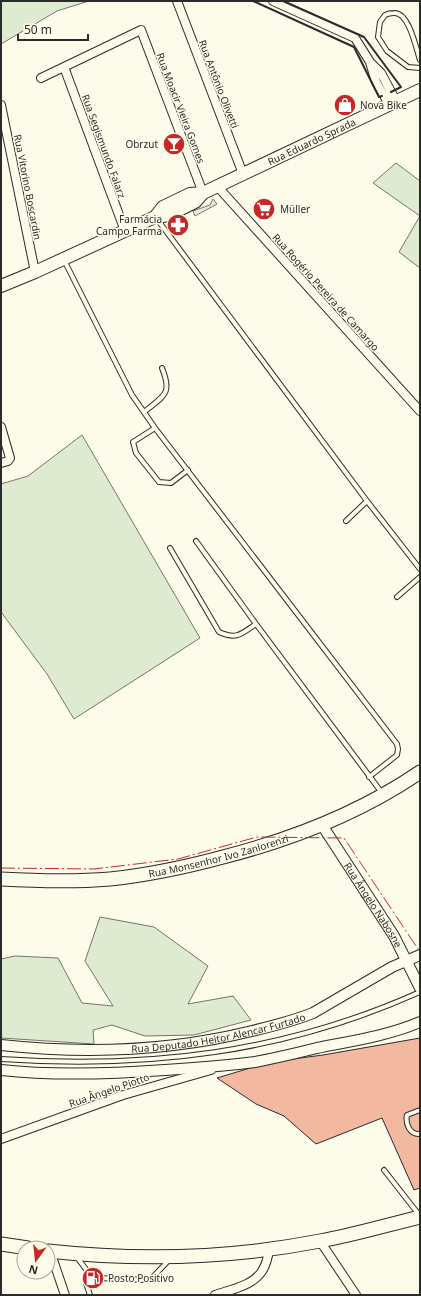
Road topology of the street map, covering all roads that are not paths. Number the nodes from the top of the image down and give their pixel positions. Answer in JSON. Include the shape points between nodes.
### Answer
{"nodes":[{"id":1,"x":177,"y":1,"type":"edge"},
{"id":2,"x":273,"y":1,"type":"edge"},
{"id":3,"x":420,"y":60,"type":"edge"},
{"id":4,"x":64,"y":67,"type":"junction"},
{"id":5,"x":420,"y":68,"type":"edge"},
{"id":6,"x":41,"y":78,"type":"dead end"},
{"id":7,"x":420,"y":90,"type":"edge"},
{"id":8,"x":393,"y":103,"type":"junction"},
{"id":9,"x":1,"y":105,"type":"edge"},
{"id":10,"x":243,"y":174,"type":"junction"},
{"id":11,"x":217,"y":186,"type":"junction"},
{"id":12,"x":203,"y":192,"type":"junction"},
{"id":13,"x":155,"y":217,"type":"junction"},
{"id":14,"x":125,"y":231,"type":"junction"},
{"id":15,"x":64,"y":259,"type":"junction"},
{"id":16,"x":35,"y":272,"type":"junction"},
{"id":17,"x":1,"y":286,"type":"edge"},
{"id":18,"x":162,"y":368,"type":"dead end"},
{"id":19,"x":420,"y":411,"type":"edge"},
{"id":20,"x":144,"y":412,"type":"junction"},
{"id":21,"x":1,"y":426,"type":"edge"},
{"id":22,"x":155,"y":428,"type":"junction"},
{"id":23,"x":1,"y":463,"type":"edge"},
{"id":24,"x":188,"y":470,"type":"junction"},
{"id":25,"x":367,"y":501,"type":"junction"},
{"id":26,"x":346,"y":521,"type":"dead end"},
{"id":27,"x":196,"y":541,"type":"dead end"},
{"id":28,"x":170,"y":548,"type":"dead end"},
{"id":29,"x":420,"y":569,"type":"edge"},
{"id":30,"x":420,"y":578,"type":"edge"},
{"id":31,"x":397,"y":597,"type":"dead end"},
{"id":32,"x":256,"y":624,"type":"junction"},
{"id":33,"x":420,"y":772,"type":"edge"},
{"id":34,"x":369,"y":777,"type":"junction"},
{"id":35,"x":383,"y":795,"type":"junction"},
{"id":36,"x":322,"y":825,"type":"junction"},
{"id":37,"x":1,"y":879,"type":"edge"},
{"id":38,"x":420,"y":955,"type":"edge"},
{"id":39,"x":407,"y":960,"type":"junction"},
{"id":40,"x":420,"y":988,"type":"edge"},
{"id":41,"x":420,"y":992,"type":"edge"},
{"id":42,"x":420,"y":1022,"type":"edge"},
{"id":43,"x":1,"y":1046,"type":"edge"},
{"id":44,"x":1,"y":1059,"type":"edge"},
{"id":45,"x":225,"y":1066,"type":"junction"},
{"id":46,"x":1,"y":1070,"type":"edge"},
{"id":47,"x":420,"y":1110,"type":"edge"},
{"id":48,"x":420,"y":1134,"type":"edge"},
{"id":49,"x":1,"y":1139,"type":"edge"},
{"id":50,"x":384,"y":1170,"type":"dead end"},
{"id":51,"x":420,"y":1216,"type":"edge"},
{"id":52,"x":320,"y":1241,"type":"junction"},
{"id":53,"x":1,"y":1244,"type":"edge"},
{"id":54,"x":16,"y":1246,"type":"edge"},
{"id":55,"x":269,"y":1250,"type":"junction"},
{"id":56,"x":56,"y":1252,"type":"edge"},
{"id":57,"x":73,"y":1253,"type":"junction"},
{"id":58,"x":171,"y":1257,"type":"junction"},
{"id":59,"x":56,"y":1272,"type":"edge"},
{"id":60,"x":88,"y":1272,"type":"junction"},
{"id":61,"x":63,"y":1294,"type":"edge"},
{"id":62,"x":90,"y":1295,"type":"edge"},
{"id":63,"x":215,"y":1295,"type":"edge"},
{"id":64,"x":356,"y":1295,"type":"edge"}],
"edges":[{"from":1,"to":10,"type":"street","name":"Rua Antônio Olivetti"},
{"from":2,"to":8,"type":"street","via":[[355,38],[370,62],[376,82]]},
{"from":3,"to":5,"type":"lane","via":[[407,21],[402,15],[394,12],[385,15],[380,22],[378,37],[387,51],[408,67]]},
{"from":4,"to":6,"type":"street"},
{"from":4,"to":12,"type":"street","name":"Rua Moacir Vieira Gomes","via":[[141,30]]},
{"from":4,"to":14,"type":"street","name":"Rua Segismundo Falarz"},
{"from":7,"to":8,"type":"main road","name":"Rua Eduardo Sprada"},
{"from":8,"to":10,"type":"main road","name":"Rua Eduardo Sprada"},
{"from":9,"to":16,"type":"street","name":"Rua Vitorino Boscardin"},
{"from":10,"to":11,"type":"main road","name":"Rua Eduardo Sprada"},
{"from":11,"to":12,"type":"main road","name":"Rua Eduardo Sprada"},
{"from":11,"to":19,"type":"street","name":"Rua Rogério Pereira de Camargo"},
{"from":12,"to":13,"type":"main road","name":"Rua Eduardo Sprada","via":[[190,194],[162,207]]},
{"from":13,"to":14,"type":"main road","name":"Rua Eduardo Sprada"},
{"from":13,"to":25,"type":"lane"},
{"from":14,"to":15,"type":"main road","name":"Rua Eduardo Sprada"},
{"from":15,"to":16,"type":"main road","name":"Rua Eduardo Sprada"},
{"from":15,"to":20,"type":"lane","via":[[132,395]]},
{"from":16,"to":17,"type":"main road","name":"Rua Eduardo Sprada"},
{"from":18,"to":20,"type":"lane","via":[[167,381],[165,394]]},
{"from":20,"to":22,"type":"lane"},
{"from":21,"to":23,"type":"street","via":[[10,458]]},
{"from":22,"to":24,"type":"lane"},
{"from":22,"to":24,"type":"lane","via":[[132,442],[136,454],[159,482],[170,483]]},
{"from":24,"to":34,"type":"lane","via":[[397,744],[397,755]]},
{"from":25,"to":26,"type":"lane"},
{"from":25,"to":29,"type":"lane"},
{"from":27,"to":32,"type":"lane"},
{"from":28,"to":32,"type":"lane","via":[[219,632],[239,636]]},
{"from":30,"to":31,"type":"lane"},
{"from":32,"to":34,"type":"lane"},
{"from":33,"to":35,"type":"main road","name":"Rua Monsenhor Ivo Zanlorenzi"},
{"from":34,"to":35,"type":"lane"},
{"from":35,"to":36,"type":"main road","name":"Rua Monsenhor Ivo Zanlorenzi"},
{"from":36,"to":37,"type":"main road","name":"Rua Monsenhor Ivo Zanlorenzi","via":[[240,853],[153,873],[110,879]]},
{"from":36,"to":39,"type":"street","name":"Rua Ângelo Nabosne"},
{"from":38,"to":39,"type":"street","name":"Rua Deputado Heitor Alencar Furtado"},
{"from":39,"to":40,"type":"street","name":"Rua Ângelo Nabosne"},
{"from":39,"to":43,"type":"street","name":"Rua Deputado Heitor Alencar Furtado","via":[[313,1013],[240,1034],[196,1042],[133,1048]]},
{"from":41,"to":44,"type":"lane","via":[[367,1014],[297,1035],[223,1052],[117,1061]]},
{"from":42,"to":45,"type":"street","via":[[380,1036]]},
{"from":45,"to":46,"type":"street","via":[[91,1074]]},
{"from":45,"to":49,"type":"street","name":"Rua Ângelo Piotto","via":[[131,1092]]},
{"from":47,"to":48,"type":"lane","via":[[407,1115],[406,1118],[410,1131]]},
{"from":50,"to":51,"type":"lane"},
{"from":51,"to":52,"type":"main road"},
{"from":52,"to":55,"type":"main road"},
{"from":52,"to":64,"type":"street"},
{"from":53,"to":54,"type":"main road"},
{"from":55,"to":58,"type":"main road","via":[[218,1256]]},
{"from":55,"to":63,"type":"street","via":[[262,1272],[253,1280]]},
{"from":56,"to":57,"type":"main road"},
{"from":57,"to":58,"type":"main road"},
{"from":57,"to":60,"type":"lane"},
{"from":58,"to":60,"type":"lane","via":[[148,1280],[96,1278]]},
{"from":59,"to":61,"type":"street"},
{"from":60,"to":62,"type":"lane","via":[[86,1283]]}]}
